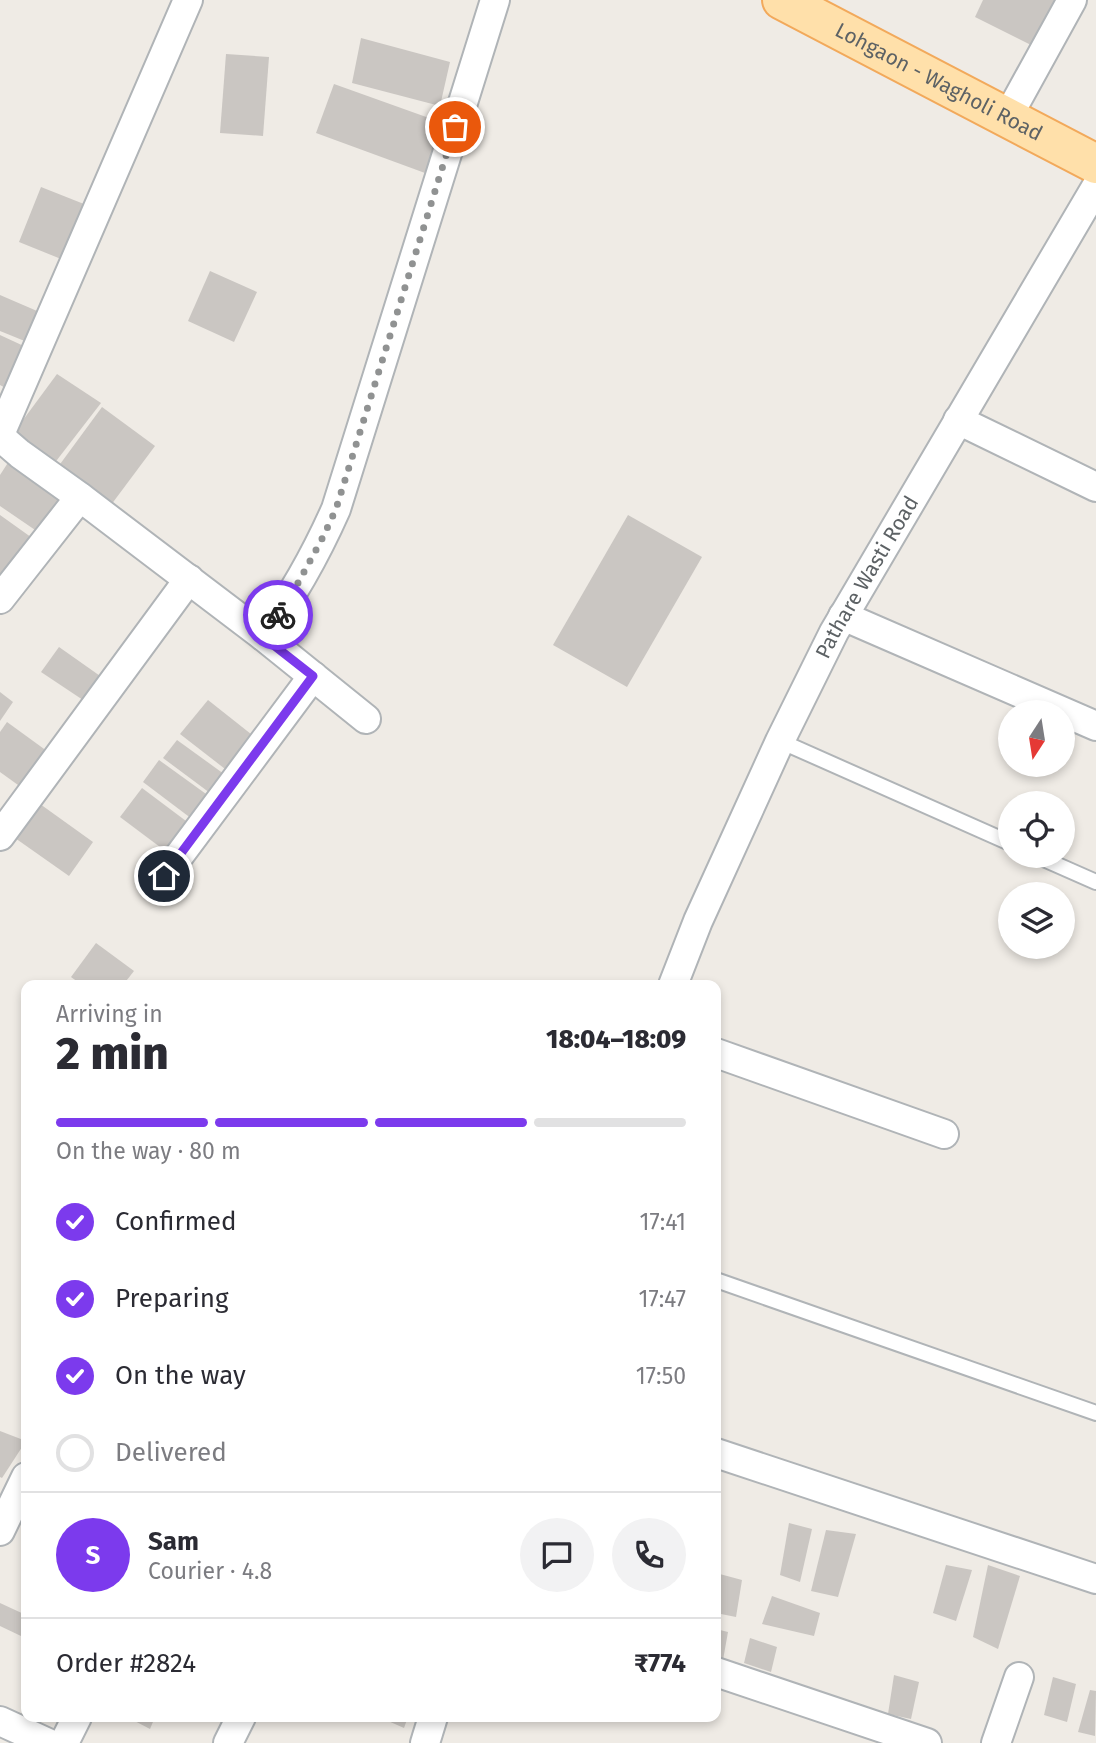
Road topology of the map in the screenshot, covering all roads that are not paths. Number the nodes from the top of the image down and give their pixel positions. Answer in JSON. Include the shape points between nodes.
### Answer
{"nodes":[{"id":1,"x":188,"y":0,"type":"edge"},
{"id":2,"x":495,"y":0,"type":"edge"},
{"id":3,"x":782,"y":0,"type":"edge"},
{"id":4,"x":1072,"y":0,"type":"edge"},
{"id":5,"x":1007,"y":118,"type":"junction"},
{"id":6,"x":1096,"y":164,"type":"edge"},
{"id":7,"x":1096,"y":187,"type":"edge"},
{"id":8,"x":958,"y":420,"type":"junction"},
{"id":9,"x":1096,"y":487,"type":"edge"},
{"id":10,"x":80,"y":497,"type":"junction"},
{"id":11,"x":189,"y":579,"type":"junction"},
{"id":12,"x":0,"y":599,"type":"edge"},
{"id":13,"x":844,"y":616,"type":"junction"},
{"id":14,"x":262,"y":636,"type":"junction"},
{"id":15,"x":313,"y":676,"type":"junction"},
{"id":16,"x":366,"y":719,"type":"dead end"},
{"id":17,"x":1096,"y":726,"type":"edge"},
{"id":18,"x":780,"y":741,"type":"junction"},
{"id":19,"x":0,"y":836,"type":"edge"},
{"id":20,"x":998,"y":838,"type":"edge"},
{"id":21,"x":1064,"y":868,"type":"edge"},
{"id":22,"x":164,"y":876,"type":"dead end"},
{"id":23,"x":1096,"y":882,"type":"edge"},
{"id":24,"x":675,"y":980,"type":"edge"},
{"id":25,"x":721,"y":1055,"type":"edge"},
{"id":26,"x":944,"y":1134,"type":"dead end"},
{"id":27,"x":721,"y":1282,"type":"edge"},
{"id":28,"x":1096,"y":1413,"type":"edge"},
{"id":29,"x":721,"y":1455,"type":"edge"},
{"id":30,"x":21,"y":1487,"type":"edge"},
{"id":31,"x":2,"y":1524,"type":"edge"},
{"id":32,"x":1096,"y":1579,"type":"edge"},
{"id":33,"x":721,"y":1674,"type":"edge"},
{"id":34,"x":1019,"y":1677,"type":"dead end"},
{"id":35,"x":0,"y":1721,"type":"edge"},
{"id":36,"x":74,"y":1722,"type":"edge"},
{"id":37,"x":239,"y":1722,"type":"edge"},
{"id":38,"x":431,"y":1722,"type":"edge"},
{"id":39,"x":48,"y":1743,"type":"edge"},
{"id":40,"x":64,"y":1743,"type":"edge"},
{"id":41,"x":229,"y":1743,"type":"edge"},
{"id":42,"x":425,"y":1743,"type":"edge"},
{"id":43,"x":927,"y":1743,"type":"edge"},
{"id":44,"x":996,"y":1743,"type":"edge"}],
"edges":[{"from":1,"to":10,"type":"street","via":[[1,432],[20,454]]},
{"from":2,"to":14,"type":"street","via":[[336,509],[285,607]]},
{"from":3,"to":5,"type":"main road","name":"Lohgaon - Wagholi Road"},
{"from":4,"to":5,"type":"street"},
{"from":5,"to":6,"type":"main road","name":"Lohgaon - Wagholi Road"},
{"from":7,"to":8,"type":"street","name":"Pathare Wasti Road"},
{"from":8,"to":9,"type":"street"},
{"from":8,"to":13,"type":"street","name":"Pathare Wasti Road"},
{"from":10,"to":11,"type":"street"},
{"from":10,"to":12,"type":"street"},
{"from":11,"to":14,"type":"street"},
{"from":11,"to":19,"type":"street"},
{"from":13,"to":17,"type":"street"},
{"from":13,"to":18,"type":"street","name":"Pathare Wasti Road"},
{"from":14,"to":15,"type":"street"},
{"from":15,"to":16,"type":"street"},
{"from":15,"to":22,"type":"street"},
{"from":18,"to":20,"type":"lane"},
{"from":18,"to":24,"type":"street","name":"Pathare Wasti Road"},
{"from":21,"to":23,"type":"lane"},
{"from":25,"to":26,"type":"street"},
{"from":27,"to":28,"type":"lane"},
{"from":29,"to":32,"type":"street"},
{"from":30,"to":31,"type":"street"},
{"from":33,"to":43,"type":"street"},
{"from":34,"to":44,"type":"street"},
{"from":35,"to":39,"type":"street"},
{"from":36,"to":40,"type":"street"},
{"from":37,"to":41,"type":"street"},
{"from":38,"to":42,"type":"street"}]}
